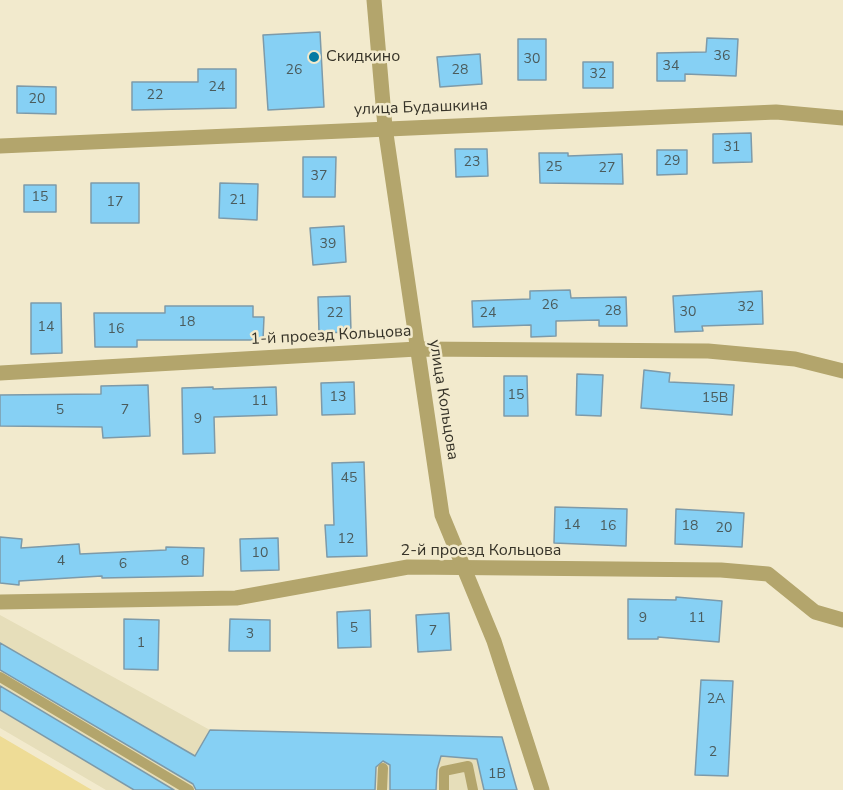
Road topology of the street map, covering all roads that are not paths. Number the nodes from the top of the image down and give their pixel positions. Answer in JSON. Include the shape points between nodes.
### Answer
{"nodes":[{"id":1,"x":374,"y":0,"type":"edge"},
{"id":2,"x":843,"y":117,"type":"edge"},
{"id":3,"x":385,"y":127,"type":"junction"},
{"id":4,"x":0,"y":146,"type":"edge"},
{"id":5,"x":417,"y":349,"type":"junction"},
{"id":6,"x":843,"y":371,"type":"edge"},
{"id":7,"x":0,"y":373,"type":"edge"},
{"id":8,"x":464,"y":567,"type":"junction"},
{"id":9,"x":0,"y":602,"type":"edge"},
{"id":10,"x":843,"y":620,"type":"edge"},
{"id":11,"x":0,"y":677,"type":"edge"},
{"id":12,"x":382,"y":768,"type":"dead end"},
{"id":13,"x":189,"y":790,"type":"edge"},
{"id":14,"x":382,"y":790,"type":"edge"},
{"id":15,"x":444,"y":790,"type":"edge"},
{"id":16,"x":473,"y":790,"type":"edge"},
{"id":17,"x":542,"y":790,"type":"edge"}],
"edges":[{"from":1,"to":3,"type":"street","name":"улица Кольцова"},
{"from":2,"to":3,"type":"street","name":"улица Будашкина","via":[[776,112]]},
{"from":3,"to":4,"type":"street","name":"улица Будашкина"},
{"from":3,"to":5,"type":"street","name":"улица Кольцова"},
{"from":5,"to":6,"type":"street","name":"1-й проезд Кольцова","via":[[708,351],[795,359]]},
{"from":5,"to":7,"type":"street","name":"1-й проезд Кольцова"},
{"from":5,"to":8,"type":"street","name":"улица Кольцова","via":[[442,514]]},
{"from":8,"to":9,"type":"street","name":"2-й проезд Кольцова","via":[[408,567],[236,598]]},
{"from":8,"to":10,"type":"street","name":"2-й проезд Кольцова","via":[[768,574],[815,612]]},
{"from":8,"to":17,"type":"street","name":"улица Кольцова","via":[[495,641]]},
{"from":11,"to":13,"type":"lane"},
{"from":12,"to":14,"type":"lane"},
{"from":15,"to":16,"type":"lane","via":[[444,771],[468,766]]}]}
